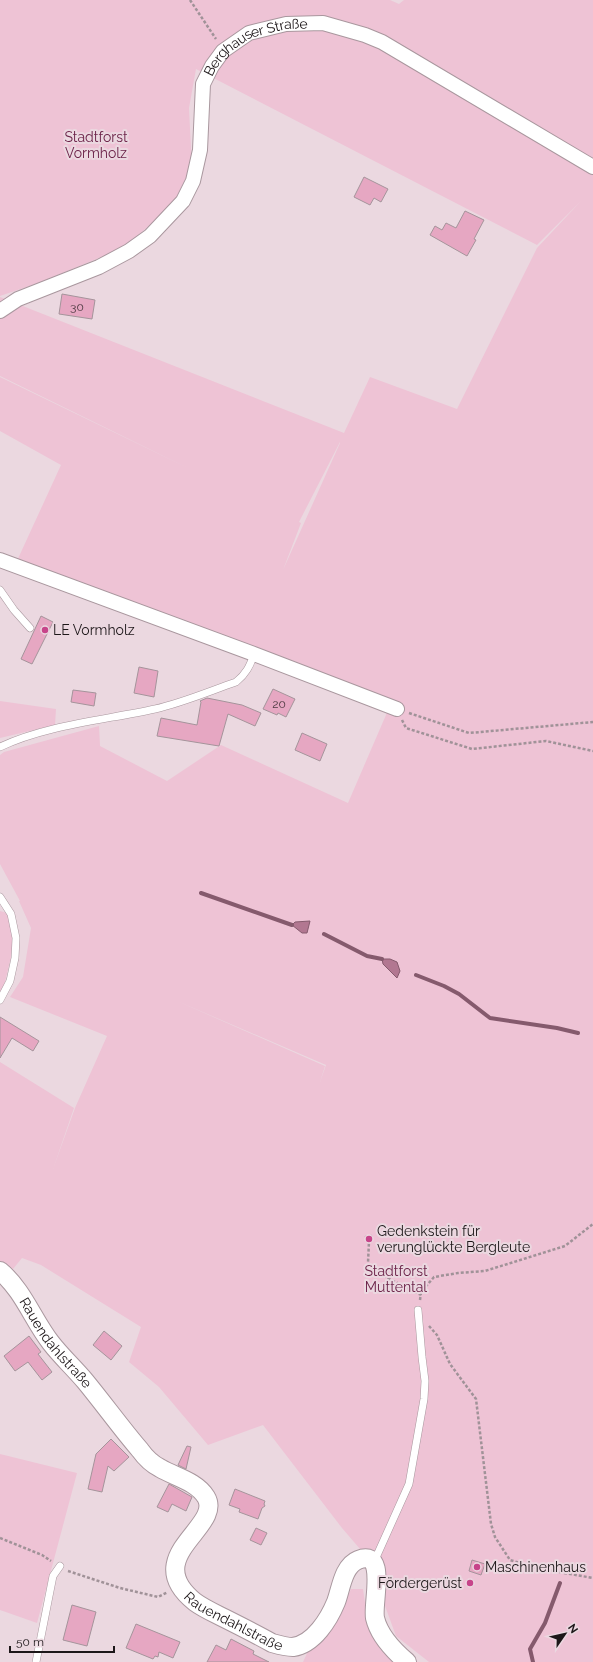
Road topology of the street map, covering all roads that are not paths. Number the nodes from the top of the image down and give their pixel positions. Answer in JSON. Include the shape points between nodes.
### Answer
{"nodes":[{"id":1,"x":593,"y":167,"type":"edge"},
{"id":2,"x":0,"y":311,"type":"edge"},
{"id":3,"x":0,"y":560,"type":"edge"},
{"id":4,"x":0,"y":590,"type":"edge"},
{"id":5,"x":30,"y":628,"type":"dead end"},
{"id":6,"x":254,"y":654,"type":"junction"},
{"id":7,"x":397,"y":709,"type":"road end"},
{"id":8,"x":0,"y":747,"type":"edge"},
{"id":9,"x":0,"y":897,"type":"edge"},
{"id":10,"x":0,"y":1000,"type":"edge"},
{"id":11,"x":0,"y":1271,"type":"edge"},
{"id":12,"x":418,"y":1310,"type":"road end"},
{"id":13,"x":374,"y":1562,"type":"junction"},
{"id":14,"x":60,"y":1566,"type":"road end"},
{"id":15,"x":36,"y":1662,"type":"edge"},
{"id":16,"x":406,"y":1662,"type":"edge"}],
"edges":[{"from":1,"to":2,"type":"street","name":"Berghauser Straße","via":[[382,42],[323,23],[286,24],[249,33],[223,51],[212,66],[203,84],[200,150],[193,181],[183,201],[150,236],[99,267],[18,298]]},
{"from":3,"to":6,"type":"street"},
{"from":4,"to":5,"type":"lane"},
{"from":6,"to":7,"type":"street"},
{"from":6,"to":8,"type":"lane","via":[[246,672],[236,682],[157,708],[78,723]]},
{"from":9,"to":10,"type":"lane","via":[[11,914],[16,938],[10,981]]},
{"from":11,"to":13,"type":"street","name":"Rauendahlstraße","via":[[15,1287],[51,1343],[140,1451],[159,1468],[193,1485],[206,1497],[207,1515],[181,1549],[176,1563],[181,1587],[194,1601],[272,1643],[294,1647],[309,1639],[328,1618],[348,1567],[358,1560]]},
{"from":12,"to":13,"type":"lane","via":[[425,1381],[424,1399],[409,1484]]},
{"from":13,"to":16,"type":"street","via":[[377,1572],[375,1618],[387,1641]]},
{"from":14,"to":15,"type":"lane","via":[[53,1576]]}]}
